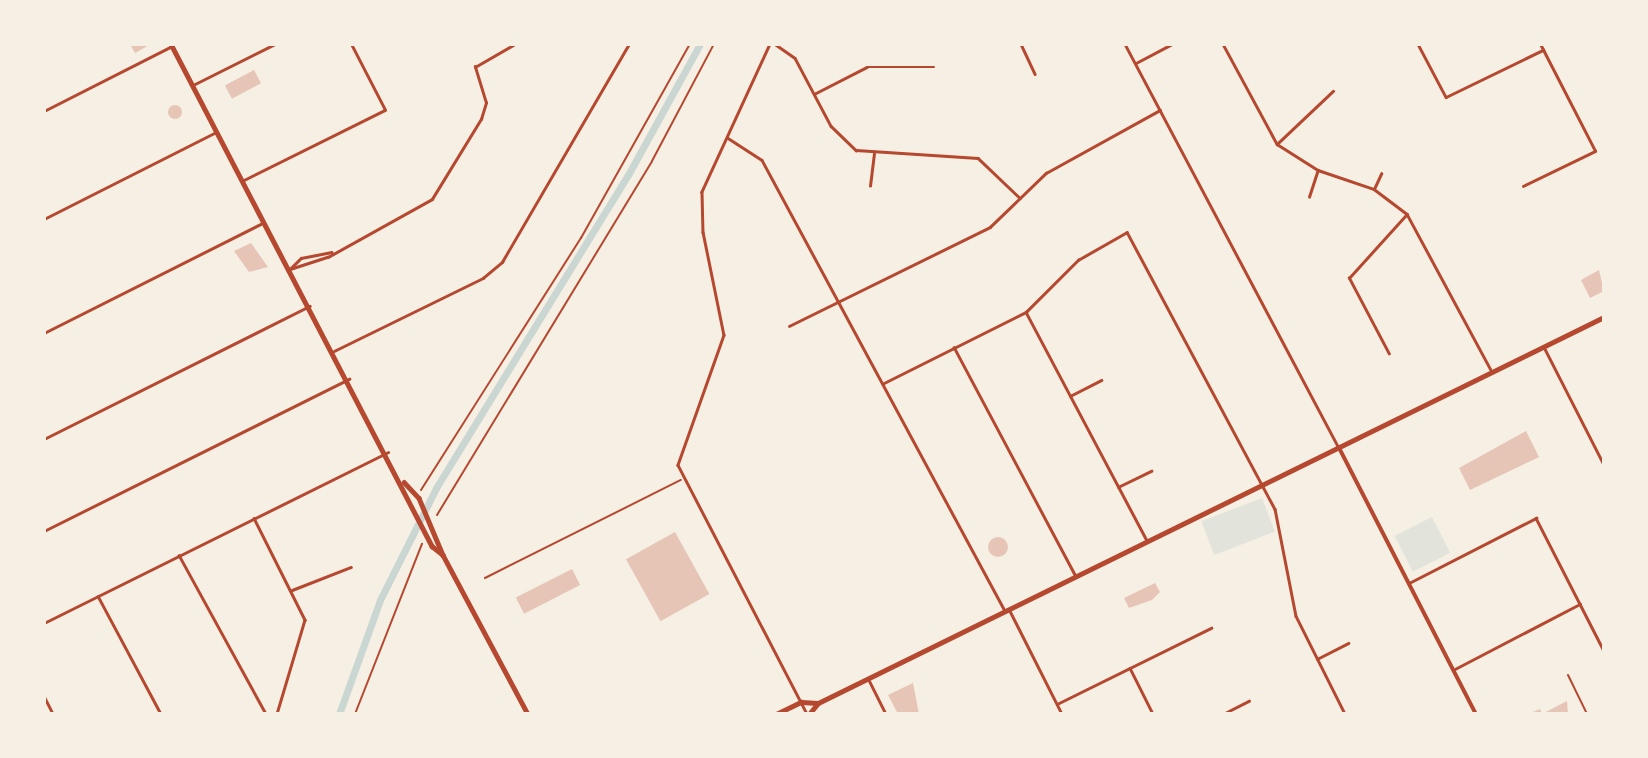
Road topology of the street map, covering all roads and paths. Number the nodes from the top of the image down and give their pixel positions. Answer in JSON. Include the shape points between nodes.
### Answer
{"nodes":[{"id":1,"x":275,"y":44,"type":"edge"},
{"id":2,"x":351,"y":44,"type":"edge"},
{"id":3,"x":515,"y":44,"type":"edge"},
{"id":4,"x":629,"y":44,"type":"edge"},
{"id":5,"x":690,"y":44,"type":"edge"},
{"id":6,"x":714,"y":44,"type":"edge"},
{"id":7,"x":773,"y":44,"type":"edge"},
{"id":8,"x":1021,"y":44,"type":"edge"},
{"id":9,"x":1125,"y":44,"type":"edge"},
{"id":10,"x":1171,"y":44,"type":"edge"},
{"id":11,"x":1223,"y":44,"type":"edge"},
{"id":12,"x":1418,"y":44,"type":"edge"},
{"id":13,"x":1540,"y":44,"type":"edge"},
{"id":14,"x":172,"y":45,"type":"edge"},
{"id":15,"x":1544,"y":50,"type":"junction"},
{"id":16,"x":1136,"y":63,"type":"junction"},
{"id":17,"x":934,"y":68,"type":"dead end"},
{"id":18,"x":1035,"y":74,"type":"dead end"},
{"id":19,"x":193,"y":85,"type":"junction"},
{"id":20,"x":1333,"y":91,"type":"dead end"},
{"id":21,"x":814,"y":94,"type":"junction"},
{"id":22,"x":1160,"y":110,"type":"junction"},
{"id":23,"x":44,"y":111,"type":"edge"},
{"id":24,"x":218,"y":131,"type":"junction"},
{"id":25,"x":727,"y":138,"type":"junction"},
{"id":26,"x":1277,"y":144,"type":"junction"},
{"id":27,"x":874,"y":154,"type":"junction"},
{"id":28,"x":1318,"y":170,"type":"junction"},
{"id":29,"x":1381,"y":174,"type":"dead end"},
{"id":30,"x":244,"y":180,"type":"junction"},
{"id":31,"x":870,"y":186,"type":"dead end"},
{"id":32,"x":1523,"y":186,"type":"dead end"},
{"id":33,"x":1374,"y":189,"type":"junction"},
{"id":34,"x":1309,"y":197,"type":"dead end"},
{"id":35,"x":1020,"y":198,"type":"junction"},
{"id":36,"x":1408,"y":214,"type":"junction"},
{"id":37,"x":44,"y":219,"type":"edge"},
{"id":38,"x":265,"y":222,"type":"junction"},
{"id":39,"x":331,"y":252,"type":"junction"},
{"id":40,"x":290,"y":269,"type":"junction"},
{"id":41,"x":838,"y":301,"type":"junction"},
{"id":42,"x":310,"y":306,"type":"junction"},
{"id":43,"x":1026,"y":312,"type":"junction"},
{"id":44,"x":1604,"y":317,"type":"edge"},
{"id":45,"x":789,"y":326,"type":"dead end"},
{"id":46,"x":44,"y":333,"type":"edge"},
{"id":47,"x":954,"y":347,"type":"junction"},
{"id":48,"x":1544,"y":347,"type":"junction"},
{"id":49,"x":334,"y":352,"type":"junction"},
{"id":50,"x":1389,"y":354,"type":"dead end"},
{"id":51,"x":1492,"y":372,"type":"junction"},
{"id":52,"x":349,"y":379,"type":"junction"},
{"id":53,"x":1101,"y":380,"type":"dead end"},
{"id":54,"x":884,"y":383,"type":"junction"},
{"id":55,"x":1070,"y":396,"type":"junction"},
{"id":56,"x":44,"y":439,"type":"edge"},
{"id":57,"x":1339,"y":447,"type":"junction"},
{"id":58,"x":388,"y":452,"type":"junction"},
{"id":59,"x":1604,"y":465,"type":"edge"},
{"id":60,"x":1151,"y":471,"type":"dead end"},
{"id":61,"x":681,"y":480,"type":"junction"},
{"id":62,"x":404,"y":481,"type":"junction"},
{"id":63,"x":1263,"y":484,"type":"junction"},
{"id":64,"x":1118,"y":487,"type":"junction"},
{"id":65,"x":418,"y":496,"type":"junction"},
{"id":66,"x":437,"y":515,"type":"dead end"},
{"id":67,"x":254,"y":519,"type":"junction"},
{"id":68,"x":44,"y":531,"type":"edge"},
{"id":69,"x":1147,"y":541,"type":"junction"},
{"id":70,"x":422,"y":544,"type":"dead end"},
{"id":71,"x":179,"y":555,"type":"junction"},
{"id":72,"x":443,"y":555,"type":"junction"},
{"id":73,"x":351,"y":567,"type":"dead end"},
{"id":74,"x":1076,"y":576,"type":"junction"},
{"id":75,"x":485,"y":578,"type":"dead end"},
{"id":76,"x":1409,"y":583,"type":"junction"},
{"id":77,"x":292,"y":590,"type":"junction"},
{"id":78,"x":98,"y":596,"type":"junction"},
{"id":79,"x":1580,"y":604,"type":"junction"},
{"id":80,"x":1007,"y":610,"type":"junction"},
{"id":81,"x":44,"y":623,"type":"edge"},
{"id":82,"x":1211,"y":628,"type":"dead end"},
{"id":83,"x":1348,"y":643,"type":"dead end"},
{"id":84,"x":1604,"y":651,"type":"edge"},
{"id":85,"x":1317,"y":659,"type":"junction"},
{"id":86,"x":1129,"y":668,"type":"junction"},
{"id":87,"x":1454,"y":670,"type":"junction"},
{"id":88,"x":1567,"y":675,"type":"dead end"},
{"id":89,"x":868,"y":678,"type":"junction"},
{"id":90,"x":44,"y":696,"type":"edge"},
{"id":91,"x":1249,"y":701,"type":"dead end"},
{"id":92,"x":801,"y":702,"type":"junction"},
{"id":93,"x":818,"y":703,"type":"junction"},
{"id":94,"x":1057,"y":704,"type":"junction"},
{"id":95,"x":53,"y":714,"type":"edge"},
{"id":96,"x":161,"y":714,"type":"edge"},
{"id":97,"x":266,"y":714,"type":"edge"},
{"id":98,"x":277,"y":714,"type":"edge"},
{"id":99,"x":355,"y":714,"type":"edge"},
{"id":100,"x":528,"y":714,"type":"edge"},
{"id":101,"x":776,"y":714,"type":"edge"},
{"id":102,"x":808,"y":714,"type":"edge"},
{"id":103,"x":886,"y":714,"type":"edge"},
{"id":104,"x":1062,"y":714,"type":"edge"},
{"id":105,"x":1153,"y":714,"type":"edge"},
{"id":106,"x":1223,"y":714,"type":"edge"},
{"id":107,"x":1345,"y":714,"type":"edge"},
{"id":108,"x":1476,"y":714,"type":"edge"},
{"id":109,"x":1587,"y":714,"type":"edge"}],
"edges":[{"from":1,"to":19,"type":"street"},
{"from":2,"to":30,"type":"street","via":[[385,110]]},
{"from":3,"to":39,"type":"street","via":[[475,67],[486,103],[438,191]]},
{"from":4,"to":49,"type":"street","via":[[511,250],[490,274]]},
{"from":5,"to":65,"type":"path","via":[[581,238]]},
{"from":6,"to":66,"type":"path","via":[[652,161]]},
{"from":7,"to":21,"type":"street","via":[[795,58]]},
{"from":7,"to":25,"type":"street"},
{"from":8,"to":18,"type":"street"},
{"from":9,"to":16,"type":"street"},
{"from":10,"to":16,"type":"street"},
{"from":11,"to":26,"type":"street"},
{"from":12,"to":15,"type":"street","via":[[1446,97]]},
{"from":13,"to":15,"type":"street"},
{"from":14,"to":19,"type":"main road"},
{"from":14,"to":23,"type":"street"},
{"from":15,"to":32,"type":"street","via":[[1595,151]]},
{"from":16,"to":22,"type":"street"},
{"from":17,"to":21,"type":"street","via":[[867,67]]},
{"from":19,"to":24,"type":"main road"},
{"from":20,"to":26,"type":"street"},
{"from":21,"to":27,"type":"street","via":[[843,141]]},
{"from":22,"to":35,"type":"street","via":[[1046,173]]},
{"from":22,"to":57,"type":"street"},
{"from":24,"to":30,"type":"main road"},
{"from":24,"to":37,"type":"street"},
{"from":25,"to":41,"type":"street","via":[[762,160]]},
{"from":25,"to":61,"type":"street","via":[[699,209],[724,335],[681,446]]},
{"from":26,"to":28,"type":"street"},
{"from":27,"to":31,"type":"street"},
{"from":27,"to":35,"type":"street","via":[[978,158]]},
{"from":28,"to":33,"type":"street"},
{"from":28,"to":34,"type":"street"},
{"from":29,"to":33,"type":"street"},
{"from":30,"to":38,"type":"main road"},
{"from":33,"to":36,"type":"street"},
{"from":35,"to":41,"type":"street","via":[[990,227]]},
{"from":36,"to":50,"type":"street","via":[[1349,278]]},
{"from":36,"to":51,"type":"street"},
{"from":38,"to":40,"type":"main road"},
{"from":38,"to":46,"type":"street"},
{"from":39,"to":40,"type":"street"},
{"from":39,"to":40,"type":"street","via":[[301,258]]},
{"from":40,"to":42,"type":"main road"},
{"from":41,"to":45,"type":"street"},
{"from":41,"to":54,"type":"street"},
{"from":42,"to":49,"type":"main road"},
{"from":42,"to":56,"type":"street"},
{"from":43,"to":47,"type":"street"},
{"from":43,"to":55,"type":"street"},
{"from":43,"to":63,"type":"street","via":[[1078,260],[1127,232]]},
{"from":44,"to":48,"type":"main road"},
{"from":47,"to":54,"type":"street"},
{"from":47,"to":74,"type":"street"},
{"from":48,"to":51,"type":"main road"},
{"from":48,"to":59,"type":"street"},
{"from":49,"to":52,"type":"main road"},
{"from":51,"to":57,"type":"main road"},
{"from":52,"to":58,"type":"main road"},
{"from":52,"to":68,"type":"street"},
{"from":53,"to":55,"type":"street"},
{"from":54,"to":80,"type":"street"},
{"from":55,"to":64,"type":"street"},
{"from":57,"to":63,"type":"main road"},
{"from":57,"to":76,"type":"street"},
{"from":58,"to":62,"type":"main road"},
{"from":58,"to":67,"type":"street"},
{"from":60,"to":64,"type":"street"},
{"from":61,"to":75,"type":"lane"},
{"from":61,"to":92,"type":"street"},
{"from":62,"to":65,"type":"main road"},
{"from":62,"to":72,"type":"main road","via":[[414,511]]},
{"from":63,"to":69,"type":"main road"},
{"from":63,"to":85,"type":"street","via":[[1282,532],[1294,611]]},
{"from":64,"to":69,"type":"street"},
{"from":65,"to":72,"type":"main road"},
{"from":67,"to":71,"type":"street"},
{"from":67,"to":77,"type":"street"},
{"from":69,"to":74,"type":"main road"},
{"from":70,"to":99,"type":"path"},
{"from":71,"to":78,"type":"street"},
{"from":71,"to":97,"type":"street"},
{"from":72,"to":100,"type":"main road"},
{"from":73,"to":77,"type":"street"},
{"from":74,"to":80,"type":"main road"},
{"from":76,"to":79,"type":"street","via":[[1536,518]]},
{"from":76,"to":87,"type":"street"},
{"from":77,"to":98,"type":"street","via":[[306,626]]},
{"from":78,"to":81,"type":"street"},
{"from":78,"to":96,"type":"street"},
{"from":79,"to":84,"type":"street"},
{"from":79,"to":87,"type":"street"},
{"from":80,"to":89,"type":"main road"},
{"from":80,"to":94,"type":"street"},
{"from":82,"to":86,"type":"street"},
{"from":83,"to":85,"type":"street"},
{"from":85,"to":107,"type":"street"},
{"from":86,"to":94,"type":"street"},
{"from":86,"to":105,"type":"street"},
{"from":87,"to":108,"type":"street"},
{"from":88,"to":109,"type":"lane"},
{"from":89,"to":93,"type":"main road"},
{"from":89,"to":103,"type":"street"},
{"from":90,"to":95,"type":"street"},
{"from":91,"to":106,"type":"street"},
{"from":92,"to":93,"type":"main road"},
{"from":92,"to":101,"type":"main road"},
{"from":92,"to":102,"type":"street"},
{"from":93,"to":102,"type":"main road"},
{"from":94,"to":104,"type":"street"}]}
